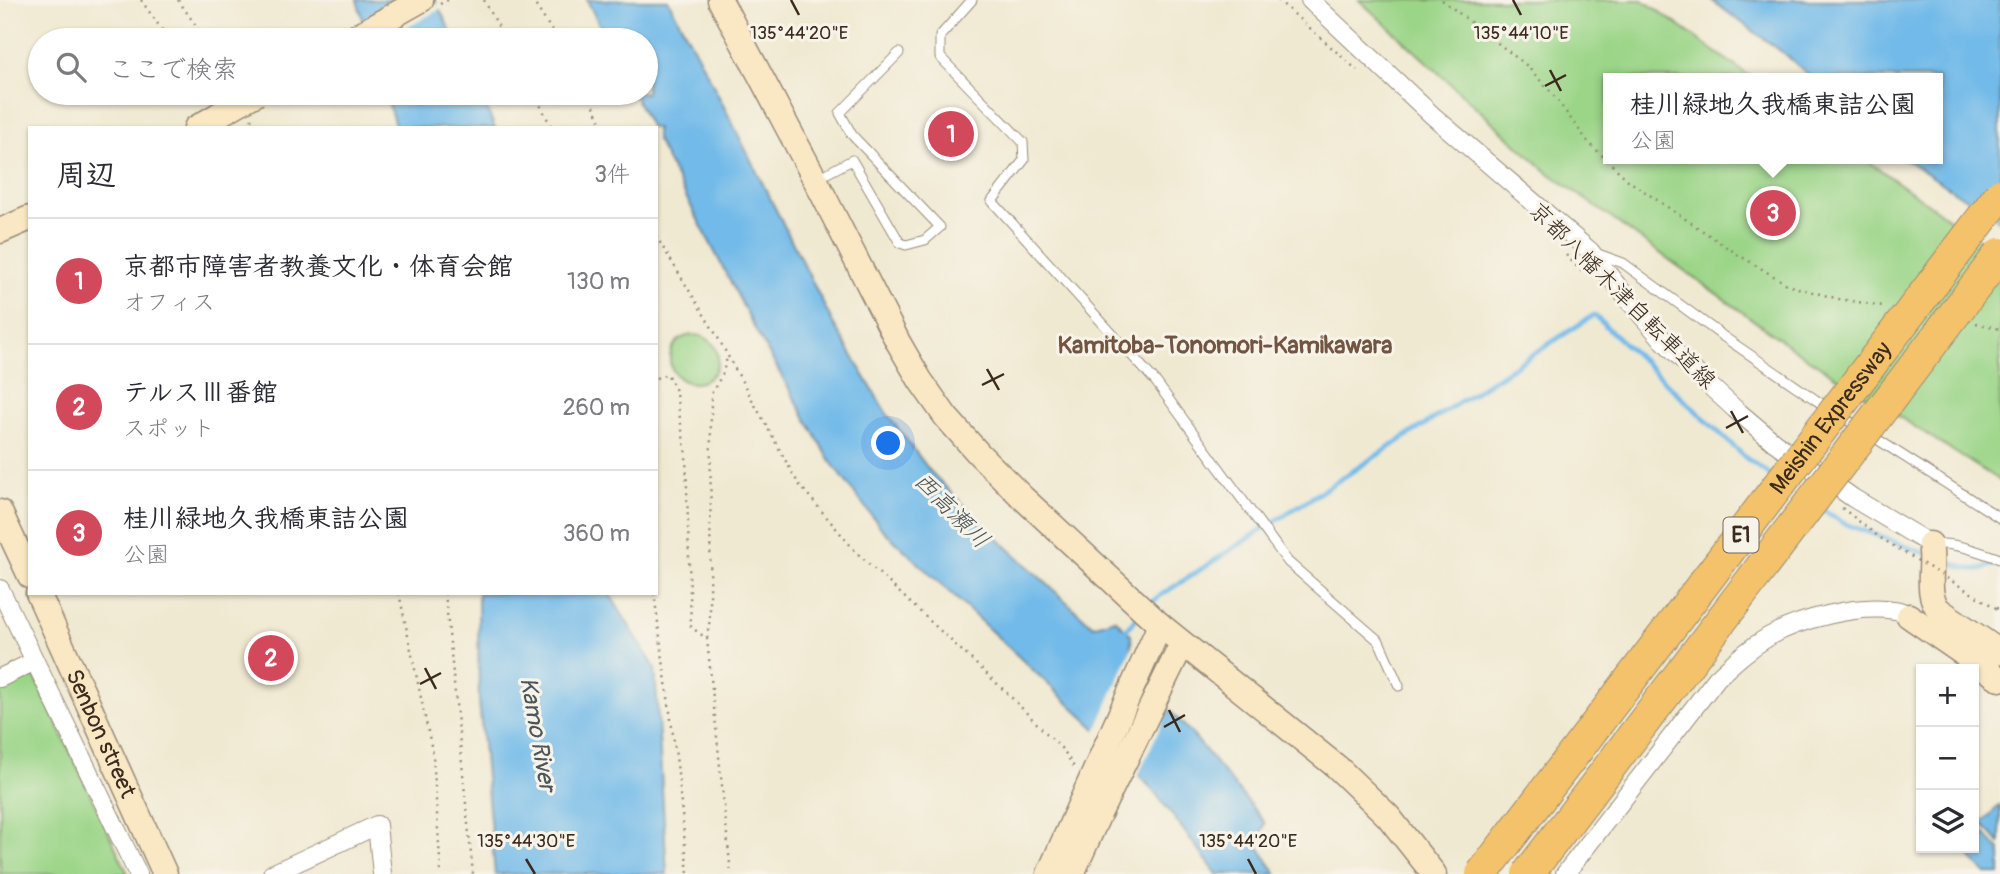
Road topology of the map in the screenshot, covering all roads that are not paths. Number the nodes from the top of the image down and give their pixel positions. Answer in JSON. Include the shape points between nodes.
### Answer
{"nodes":[{"id":1,"x":421,"y":0,"type":"edge"},
{"id":2,"x":720,"y":0,"type":"edge"},
{"id":3,"x":972,"y":0,"type":"edge"},
{"id":4,"x":1310,"y":0,"type":"edge"},
{"id":5,"x":371,"y":28,"type":"edge"},
{"id":6,"x":899,"y":52,"type":"dead end"},
{"id":7,"x":236,"y":105,"type":"edge"},
{"id":8,"x":199,"y":126,"type":"edge"},
{"id":9,"x":815,"y":179,"type":"junction"},
{"id":10,"x":2000,"y":195,"type":"edge"},
{"id":11,"x":28,"y":219,"type":"edge"},
{"id":12,"x":0,"y":231,"type":"edge"},
{"id":13,"x":1590,"y":251,"type":"junction"},
{"id":14,"x":2000,"y":254,"type":"edge"},
{"id":15,"x":0,"y":512,"type":"edge"},
{"id":16,"x":2000,"y":518,"type":"edge"},
{"id":17,"x":1930,"y":544,"type":"junction"},
{"id":18,"x":2000,"y":559,"type":"edge"},
{"id":19,"x":28,"y":572,"type":"edge"},
{"id":20,"x":0,"y":589,"type":"edge"},
{"id":21,"x":39,"y":595,"type":"edge"},
{"id":22,"x":1909,"y":616,"type":"joint"},
{"id":23,"x":1160,"y":625,"type":"junction"},
{"id":24,"x":1182,"y":644,"type":"junction"},
{"id":25,"x":2000,"y":652,"type":"edge"},
{"id":26,"x":35,"y":661,"type":"junction"},
{"id":27,"x":0,"y":678,"type":"edge"},
{"id":28,"x":2000,"y":678,"type":"edge"},
{"id":29,"x":1399,"y":686,"type":"dead end"},
{"id":30,"x":1087,"y":804,"type":"junction"},
{"id":31,"x":138,"y":874,"type":"edge"},
{"id":32,"x":165,"y":874,"type":"edge"},
{"id":33,"x":272,"y":874,"type":"edge"},
{"id":34,"x":382,"y":874,"type":"edge"},
{"id":35,"x":1049,"y":874,"type":"edge"},
{"id":36,"x":1072,"y":874,"type":"edge"},
{"id":37,"x":1434,"y":874,"type":"edge"},
{"id":38,"x":1482,"y":874,"type":"edge"},
{"id":39,"x":1528,"y":874,"type":"edge"},
{"id":40,"x":1564,"y":874,"type":"edge"}],
"edges":[{"from":1,"to":5,"type":"street"},
{"from":2,"to":9,"type":"street"},
{"from":3,"to":29,"type":"lane","via":[[940,36],[940,57],[1023,142],[1024,160],[992,201],[1156,382],[1288,562],[1379,640]]},
{"from":4,"to":13,"type":"street","via":[[1432,115]]},
{"from":6,"to":9,"type":"lane","via":[[840,113],[852,135],[940,227],[925,240],[906,246],[900,243],[852,160]]},
{"from":7,"to":8,"type":"street","bridge":true},
{"from":9,"to":23,"type":"street","via":[[908,360],[946,416],[1023,498]]},
{"from":10,"to":38,"type":"highway","name":"Meishin Expressway","number":"E1","bridge":true},
{"from":11,"to":12,"type":"street"},
{"from":13,"to":16,"type":"lane","via":[[1623,263],[1816,400]]},
{"from":13,"to":17,"type":"street","via":[[1664,341],[1735,409],[1853,498]]},
{"from":14,"to":39,"type":"highway","name":"Meishin Expressway","number":"E1","bridge":true},
{"from":15,"to":19,"type":"street"},
{"from":17,"to":18,"type":"lane","via":[[1968,548]]},
{"from":17,"to":25,"type":"street","via":[[1935,606]]},
{"from":20,"to":26,"type":"street"},
{"from":21,"to":32,"type":"street","name":"Senbon street"},
{"from":22,"to":28,"type":"street"},
{"from":22,"to":40,"type":"street","via":[[1898,610],[1847,611],[1802,622],[1742,654],[1717,678]]},
{"from":23,"to":24,"type":"street"},
{"from":23,"to":30,"type":"street"},
{"from":24,"to":30,"type":"street"},
{"from":24,"to":37,"type":"street","via":[[1337,767],[1388,816]]},
{"from":26,"to":27,"type":"street"},
{"from":26,"to":31,"type":"street"},
{"from":30,"to":35,"type":"street"},
{"from":30,"to":36,"type":"street"},
{"from":33,"to":34,"type":"street","via":[[377,825]]}]}
